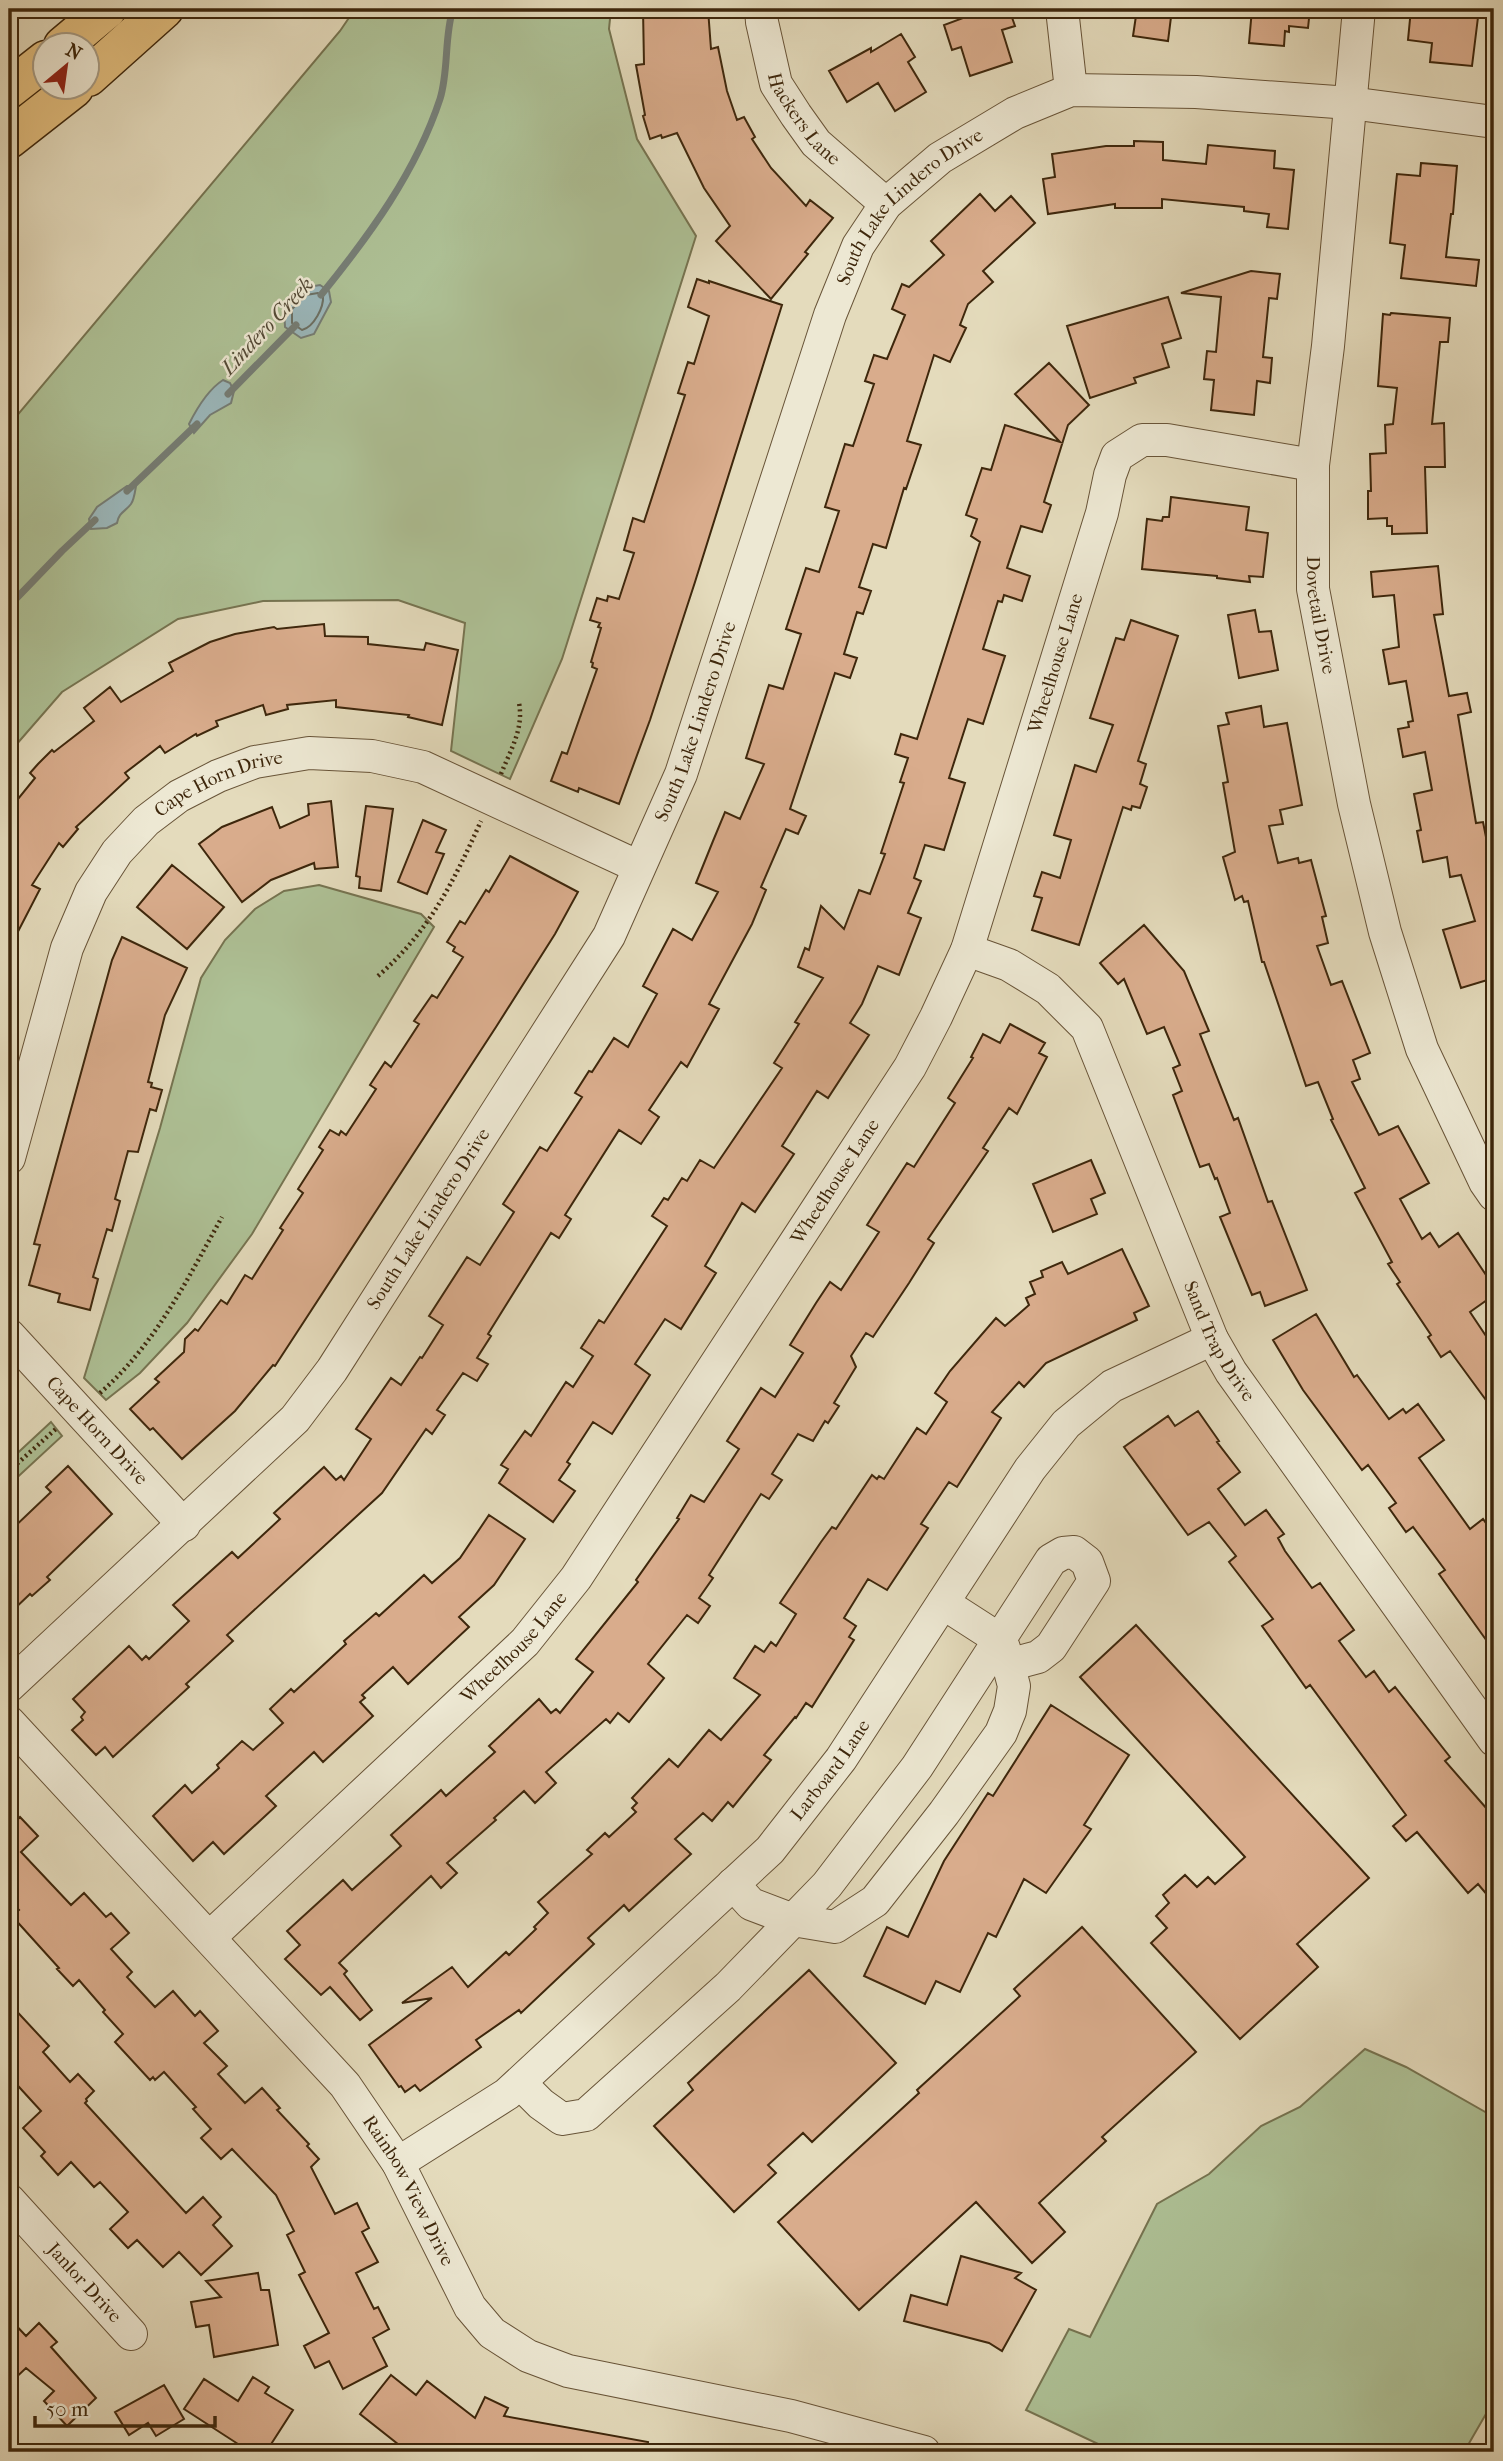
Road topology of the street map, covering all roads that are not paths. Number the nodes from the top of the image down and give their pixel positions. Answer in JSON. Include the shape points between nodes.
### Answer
{"nodes":[{"id":1,"x":107,"y":9,"type":"edge"},
{"id":2,"x":164,"y":9,"type":"edge"},
{"id":3,"x":761,"y":9,"type":"edge"},
{"id":4,"x":1062,"y":9,"type":"edge"},
{"id":5,"x":1359,"y":9,"type":"edge"},
{"id":6,"x":80,"y":32,"type":"edge"},
{"id":7,"x":102,"y":64,"type":"edge"},
{"id":8,"x":32,"y":71,"type":"edge"},
{"id":9,"x":9,"y":89,"type":"edge"},
{"id":10,"x":1071,"y":90,"type":"junction"},
{"id":11,"x":56,"y":102,"type":"edge"},
{"id":12,"x":1350,"y":103,"type":"junction"},
{"id":13,"x":1494,"y":122,"type":"edge"},
{"id":14,"x":9,"y":139,"type":"edge"},
{"id":15,"x":886,"y":204,"type":"junction"},
{"id":16,"x":1313,"y":465,"type":"junction"},
{"id":17,"x":639,"y":867,"type":"junction"},
{"id":18,"x":967,"y":950,"type":"junction"},
{"id":19,"x":9,"y":1158,"type":"edge"},
{"id":20,"x":1494,"y":1195,"type":"edge"},
{"id":21,"x":9,"y":1335,"type":"edge"},
{"id":22,"x":1212,"y":1339,"type":"junction"},
{"id":23,"x":184,"y":1525,"type":"junction"},
{"id":24,"x":943,"y":1603,"type":"junction"},
{"id":25,"x":1003,"y":1654,"type":"junction"},
{"id":26,"x":9,"y":1686,"type":"edge"},
{"id":27,"x":9,"y":1722,"type":"edge"},
{"id":28,"x":1494,"y":1740,"type":"edge"},
{"id":29,"x":733,"y":1884,"type":"junction"},
{"id":30,"x":793,"y":1920,"type":"junction"},
{"id":31,"x":210,"y":1937,"type":"junction"},
{"id":32,"x":520,"y":2082,"type":"junction"},
{"id":33,"x":398,"y":2163,"type":"junction"},
{"id":34,"x":9,"y":2200,"type":"edge"},
{"id":35,"x":131,"y":2334,"type":"dead end"},
{"id":36,"x":924,"y":2452,"type":"edge"}],
"edges":[{"from":1,"to":6,"type":"main road"},
{"from":2,"to":7,"type":"main road"},
{"from":3,"to":15,"type":"street","name":"Hackers Lane","via":[[776,84],[816,144]]},
{"from":4,"to":10,"type":"street"},
{"from":5,"to":12,"type":"street","name":"Dovetail Drive"},
{"from":8,"to":9,"type":"main road"},
{"from":10,"to":12,"type":"street","name":"South Lake Lindero Drive","via":[[1196,92]]},
{"from":10,"to":15,"type":"street","name":"South Lake Lindero Drive","via":[[1015,113],[940,158]]},
{"from":11,"to":14,"type":"main road"},
{"from":12,"to":13,"type":"street","name":"South Lake Lindero Drive"},
{"from":12,"to":16,"type":"street","name":"Dovetail Drive"},
{"from":15,"to":17,"type":"street","name":"South Lake Lindero Drive","via":[[858,246],[830,315],[681,774]]},
{"from":16,"to":18,"type":"street","name":"Wheelhouse Lane","via":[[1167,440],[1142,440],[1117,456]]},
{"from":16,"to":20,"type":"street","name":"Dovetail Drive","via":[[1312,589],[1353,804],[1385,932],[1422,1049]]},
{"from":17,"to":19,"type":"street","name":"Cape Horn Drive","via":[[424,767],[372,756],[309,753],[254,762],[218,776],[179,796],[146,821],[117,852],[91,892],[67,948]]},
{"from":17,"to":23,"type":"street","name":"South Lake Lindero Drive","via":[[609,936],[332,1370],[295,1419]]},
{"from":18,"to":22,"type":"street","name":"Sand Trap Drive","via":[[1009,965],[1048,989],[1087,1028]]},
{"from":18,"to":31,"type":"street","name":"Wheelhouse Lane","via":[[910,1067],[576,1578],[525,1642]]},
{"from":21,"to":23,"type":"street","name":"Cape Horn Drive"},
{"from":22,"to":24,"type":"street","name":"Larboard Lane","via":[[1112,1386],[1066,1424],[1030,1469]]},
{"from":22,"to":28,"type":"street","name":"Sand Trap Drive"},
{"from":23,"to":26,"type":"street","name":"South Lake Lindero Drive"},
{"from":24,"to":25,"type":"street","via":[[988,1632]]},
{"from":24,"to":29,"type":"street","name":"Larboard Lane","via":[[841,1759],[769,1850]]},
{"from":25,"to":30,"type":"street","via":[[827,1885]]},
{"from":25,"to":30,"type":"street","via":[[1014,1686],[1001,1733],[875,1901],[835,1927]]},
{"from":27,"to":31,"type":"street","name":"Rainbow View Drive"},
{"from":29,"to":30,"type":"street","via":[[751,1904]]},
{"from":29,"to":32,"type":"street","name":"Larboard Lane"},
{"from":30,"to":32,"type":"street","via":[[728,1987],[586,2115],[562,2119]]},
{"from":31,"to":33,"type":"street","name":"Rainbow View Drive","via":[[345,2085]]},
{"from":32,"to":33,"type":"street","name":"Larboard Lane"},
{"from":33,"to":36,"type":"street","name":"Rainbow View Drive","via":[[470,2307],[492,2333],[528,2356],[568,2371],[791,2416]]},
{"from":34,"to":35,"type":"street","name":"Janlor Drive"}]}
